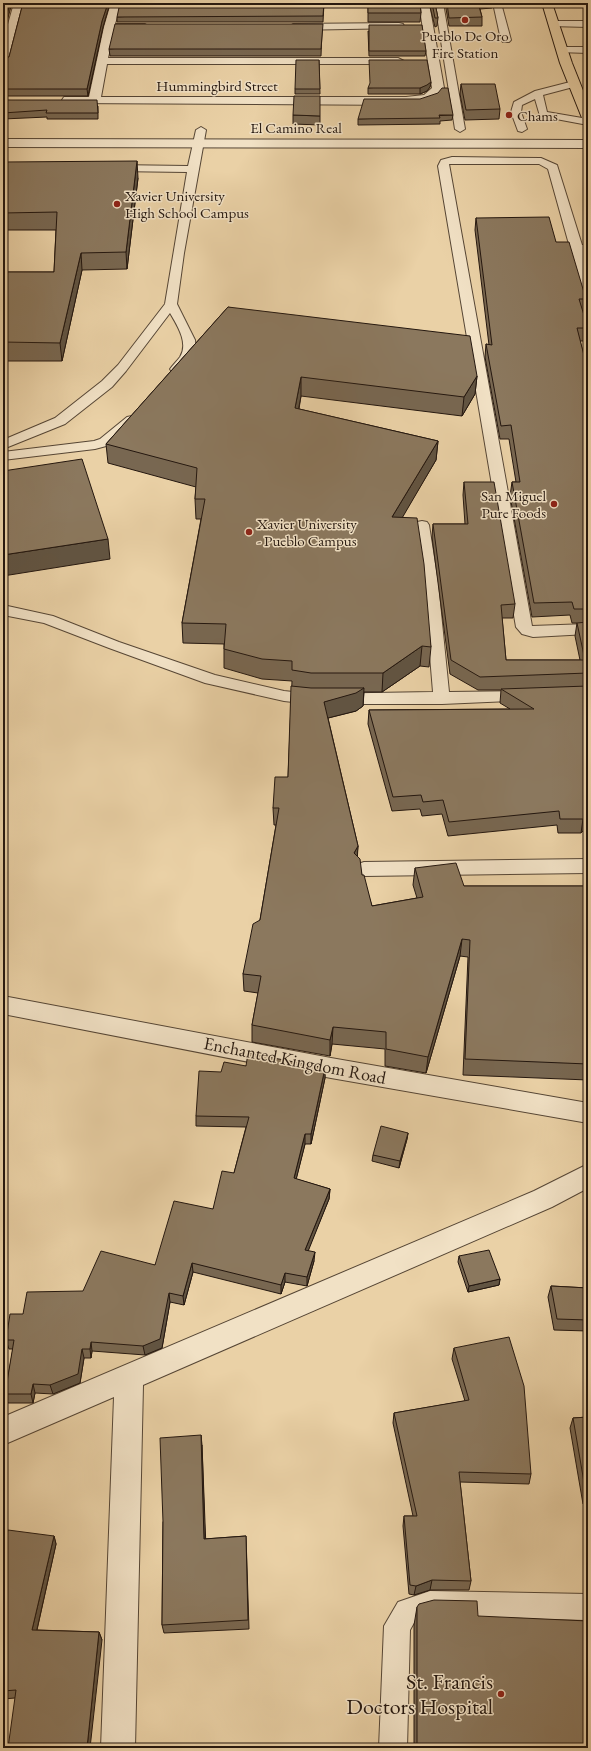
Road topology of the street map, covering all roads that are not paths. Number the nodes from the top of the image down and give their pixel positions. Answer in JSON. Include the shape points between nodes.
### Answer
{"nodes":[{"id":1,"x":19,"y":3,"type":"edge"},
{"id":2,"x":116,"y":3,"type":"edge"},
{"id":3,"x":424,"y":3,"type":"edge"},
{"id":4,"x":439,"y":3,"type":"edge"},
{"id":5,"x":497,"y":3,"type":"edge"},
{"id":6,"x":547,"y":3,"type":"edge"},
{"id":7,"x":553,"y":24,"type":"junction"},
{"id":8,"x":588,"y":24,"type":"edge"},
{"id":9,"x":420,"y":26,"type":"junction"},
{"id":10,"x":109,"y":27,"type":"junction"},
{"id":11,"x":157,"y":27,"type":"edge"},
{"id":12,"x":284,"y":27,"type":"edge"},
{"id":13,"x":506,"y":40,"type":"dead end"},
{"id":14,"x":562,"y":50,"type":"junction"},
{"id":15,"x":588,"y":50,"type":"edge"},
{"id":16,"x":103,"y":61,"type":"junction"},
{"id":17,"x":410,"y":61,"type":"edge"},
{"id":18,"x":3,"y":62,"type":"edge"},
{"id":19,"x":574,"y":84,"type":"junction"},
{"id":20,"x":538,"y":93,"type":"junction"},
{"id":21,"x":584,"y":97,"type":"edge"},
{"id":22,"x":56,"y":100,"type":"edge"},
{"id":23,"x":94,"y":100,"type":"junction"},
{"id":24,"x":517,"y":114,"type":"junction"},
{"id":25,"x":543,"y":114,"type":"junction"},
{"id":26,"x":588,"y":118,"type":"edge"},
{"id":27,"x":588,"y":122,"type":"edge"},
{"id":28,"x":444,"y":129,"type":"dead end"},
{"id":29,"x":460,"y":129,"type":"junction"},
{"id":30,"x":476,"y":129,"type":"dead end"},
{"id":31,"x":506,"y":129,"type":"dead end"},
{"id":32,"x":522,"y":129,"type":"junction"},
{"id":33,"x":536,"y":129,"type":"dead end"},
{"id":34,"x":557,"y":129,"type":"dead end"},
{"id":35,"x":588,"y":129,"type":"edge"},
{"id":36,"x":185,"y":130,"type":"dead end"},
{"id":37,"x":201,"y":130,"type":"junction"},
{"id":38,"x":217,"y":130,"type":"dead end"},
{"id":39,"x":199,"y":142,"type":"junction"},
{"id":40,"x":3,"y":143,"type":"edge"},
{"id":41,"x":588,"y":144,"type":"edge"},
{"id":42,"x":105,"y":168,"type":"edge"},
{"id":43,"x":194,"y":169,"type":"junction"},
{"id":44,"x":582,"y":248,"type":"edge"},
{"id":45,"x":588,"y":291,"type":"edge"},
{"id":46,"x":171,"y":304,"type":"junction"},
{"id":47,"x":169,"y":378,"type":"edge"},
{"id":48,"x":138,"y":413,"type":"edge"},
{"id":49,"x":3,"y":445,"type":"edge"},
{"id":50,"x":3,"y":456,"type":"edge"},
{"id":51,"x":422,"y":525,"type":"dead end"},
{"id":52,"x":3,"y":610,"type":"edge"},
{"id":53,"x":588,"y":629,"type":"edge"},
{"id":54,"x":540,"y":695,"type":"edge"},
{"id":55,"x":442,"y":699,"type":"junction"},
{"id":56,"x":588,"y":866,"type":"edge"},
{"id":57,"x":364,"y":869,"type":"dead end"},
{"id":58,"x":3,"y":1005,"type":"edge"},
{"id":59,"x":588,"y":1113,"type":"edge"},
{"id":60,"x":588,"y":1175,"type":"edge"},
{"id":61,"x":128,"y":1376,"type":"junction"},
{"id":62,"x":3,"y":1431,"type":"edge"},
{"id":63,"x":588,"y":1607,"type":"edge"},
{"id":64,"x":118,"y":1748,"type":"edge"},
{"id":65,"x":393,"y":1748,"type":"edge"}],
"edges":[{"from":1,"to":18,"type":"street"},
{"from":2,"to":10,"type":"street"},
{"from":3,"to":9,"type":"street"},
{"from":4,"to":29,"type":"lane"},
{"from":5,"to":13,"type":"lane"},
{"from":6,"to":7,"type":"main road"},
{"from":7,"to":8,"type":"lane"},
{"from":7,"to":14,"type":"main road"},
{"from":9,"to":12,"type":"street"},
{"from":9,"to":23,"type":"street","name":"Hummingbird Street","via":[[438,88],[430,97],[406,101]]},
{"from":10,"to":11,"type":"street"},
{"from":10,"to":16,"type":"street"},
{"from":14,"to":15,"type":"lane"},
{"from":14,"to":19,"type":"main road"},
{"from":16,"to":17,"type":"street"},
{"from":16,"to":23,"type":"street"},
{"from":19,"to":20,"type":"lane"},
{"from":19,"to":21,"type":"main road"},
{"from":20,"to":24,"type":"lane","via":[[517,104]]},
{"from":20,"to":25,"type":"lane"},
{"from":21,"to":26,"type":"main road"},
{"from":22,"to":23,"type":"street","name":"Hummingbird Street"},
{"from":24,"to":25,"type":"lane"},
{"from":24,"to":32,"type":"lane"},
{"from":25,"to":27,"type":"lane"},
{"from":28,"to":29,"type":"street"},
{"from":29,"to":30,"type":"street"},
{"from":31,"to":32,"type":"street"},
{"from":32,"to":33,"type":"street"},
{"from":34,"to":35,"type":"street"},
{"from":36,"to":37,"type":"street"},
{"from":37,"to":38,"type":"street"},
{"from":37,"to":39,"type":"lane"},
{"from":39,"to":40,"type":"street","name":"El Camino Real"},
{"from":39,"to":41,"type":"street","name":"El Camino Real"},
{"from":39,"to":43,"type":"lane"},
{"from":42,"to":43,"type":"lane"},
{"from":43,"to":46,"type":"lane"},
{"from":44,"to":45,"type":"lane"},
{"from":44,"to":53,"type":"lane","via":[[553,167],[548,163],[452,160],[443,166],[524,627],[527,631],[533,632]]},
{"from":46,"to":47,"type":"lane","via":[[186,332],[189,350]]},
{"from":46,"to":49,"type":"lane","via":[[107,384],[60,421]]},
{"from":48,"to":50,"type":"lane","via":[[128,425],[105,442],[79,448]]},
{"from":51,"to":55,"type":"lane","via":[[431,583]]},
{"from":52,"to":55,"type":"lane","via":[[48,619],[211,679],[284,696],[311,699]]},
{"from":54,"to":55,"type":"lane"},
{"from":56,"to":57,"type":"lane"},
{"from":58,"to":59,"type":"street","name":"Enchanted Kingdom Road","via":[[331,1068]]},
{"from":60,"to":61,"type":"street","via":[[543,1199]]},
{"from":61,"to":62,"type":"street"},
{"from":61,"to":64,"type":"street"},
{"from":63,"to":65,"type":"lane","via":[[430,1604],[407,1611],[397,1626]]}]}
